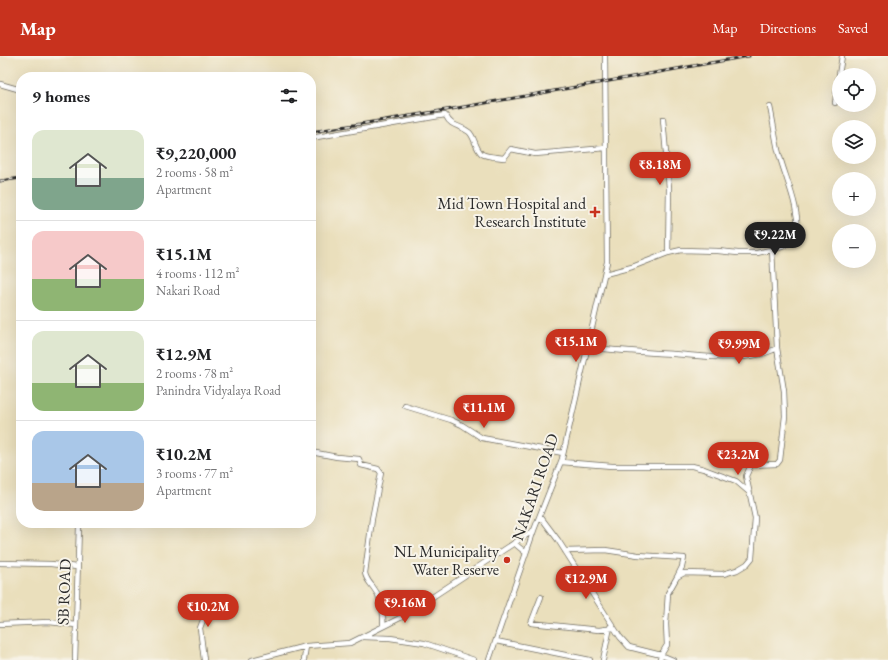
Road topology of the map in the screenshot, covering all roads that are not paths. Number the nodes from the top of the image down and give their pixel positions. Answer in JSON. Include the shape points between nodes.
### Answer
{"nodes":[{"id":1,"x":605,"y":56,"type":"edge"},
{"id":2,"x":842,"y":56,"type":"edge"},
{"id":3,"x":840,"y":68,"type":"edge"},
{"id":4,"x":0,"y":84,"type":"edge"},
{"id":5,"x":16,"y":89,"type":"edge"},
{"id":6,"x":770,"y":107,"type":"dead end"},
{"id":7,"x":663,"y":119,"type":"dead end"},
{"id":8,"x":316,"y":137,"type":"edge"},
{"id":9,"x":606,"y":148,"type":"junction"},
{"id":10,"x":772,"y":249,"type":"junction"},
{"id":11,"x":668,"y":253,"type":"junction"},
{"id":12,"x":604,"y":274,"type":"junction"},
{"id":13,"x":588,"y":347,"type":"junction"},
{"id":14,"x":777,"y":348,"type":"junction"},
{"id":15,"x":406,"y":406,"type":"dead end"},
{"id":16,"x":316,"y":453,"type":"edge"},
{"id":17,"x":563,"y":454,"type":"junction"},
{"id":18,"x":561,"y":462,"type":"junction"},
{"id":19,"x":750,"y":494,"type":"junction"},
{"id":20,"x":540,"y":516,"type":"junction"},
{"id":21,"x":78,"y":528,"type":"edge"},
{"id":22,"x":534,"y":530,"type":"junction"},
{"id":23,"x":514,"y":543,"type":"junction"},
{"id":24,"x":566,"y":551,"type":"junction"},
{"id":25,"x":526,"y":553,"type":"junction"},
{"id":26,"x":0,"y":563,"type":"edge"},
{"id":27,"x":77,"y":567,"type":"junction"},
{"id":28,"x":677,"y":577,"type":"junction"},
{"id":29,"x":202,"y":597,"type":"dead end"},
{"id":30,"x":541,"y":597,"type":"dead end"},
{"id":31,"x":0,"y":624,"type":"edge"},
{"id":32,"x":76,"y":625,"type":"junction"},
{"id":33,"x":383,"y":626,"type":"junction"},
{"id":34,"x":612,"y":629,"type":"junction"},
{"id":35,"x":362,"y":637,"type":"junction"},
{"id":36,"x":496,"y":641,"type":"junction"},
{"id":37,"x":306,"y":646,"type":"junction"},
{"id":38,"x":660,"y":657,"type":"edge"},
{"id":39,"x":75,"y":660,"type":"edge"},
{"id":40,"x":204,"y":660,"type":"edge"},
{"id":41,"x":252,"y":660,"type":"edge"},
{"id":42,"x":304,"y":660,"type":"edge"},
{"id":43,"x":474,"y":660,"type":"edge"},
{"id":44,"x":489,"y":660,"type":"edge"},
{"id":45,"x":590,"y":660,"type":"edge"},
{"id":46,"x":603,"y":660,"type":"edge"},
{"id":47,"x":673,"y":660,"type":"edge"}],
"edges":[{"from":1,"to":9,"type":"street","name":"NAKARI ROAD"},
{"from":2,"to":3,"type":"street"},
{"from":4,"to":5,"type":"street"},
{"from":6,"to":10,"type":"street","via":[[778,151],[793,197],[798,231],[797,238],[782,247]]},
{"from":7,"to":11,"type":"street","via":[[669,188]]},
{"from":8,"to":9,"type":"street","via":[[445,115],[455,127],[470,133],[483,154],[504,158],[511,149],[535,154]]},
{"from":9,"to":12,"type":"street","name":"NAKARI ROAD","via":[[607,262]]},
{"from":10,"to":11,"type":"street","via":[[744,253],[681,250]]},
{"from":10,"to":14,"type":"street"},
{"from":11,"to":12,"type":"street","via":[[632,267]]},
{"from":12,"to":13,"type":"street","name":"NAKARI ROAD"},
{"from":13,"to":14,"type":"street","via":[[615,351],[729,357],[757,355]]},
{"from":13,"to":17,"type":"street","name":"NAKARI ROAD"},
{"from":14,"to":19,"type":"street","via":[[785,416],[780,460],[777,464],[751,465],[746,476]]},
{"from":15,"to":17,"type":"street","via":[[451,420],[482,438]]},
{"from":16,"to":33,"type":"street","via":[[359,459],[361,465],[378,469],[381,473],[365,573],[382,606]]},
{"from":17,"to":18,"type":"street","name":"NAKARI ROAD"},
{"from":18,"to":19,"type":"street","via":[[612,466],[692,466],[736,481]]},
{"from":18,"to":20,"type":"street","name":"NAKARI ROAD"},
{"from":19,"to":28,"type":"street","via":[[755,518],[752,558],[747,564],[723,574],[684,574]]},
{"from":20,"to":22,"type":"street","name":"NAKARI ROAD"},
{"from":20,"to":24,"type":"street"},
{"from":21,"to":27,"type":"street","name":"SB ROAD"},
{"from":22,"to":23,"type":"street"},
{"from":22,"to":25,"type":"street","name":"NAKARI ROAD"},
{"from":23,"to":25,"type":"street"},
{"from":23,"to":33,"type":"street","via":[[402,617]]},
{"from":24,"to":28,"type":"street","via":[[605,550],[684,558]]},
{"from":24,"to":34,"type":"street","via":[[611,623]]},
{"from":25,"to":36,"type":"street","name":"NAKARI ROAD"},
{"from":26,"to":27,"type":"street"},
{"from":27,"to":32,"type":"street","name":"SB ROAD"},
{"from":28,"to":38,"type":"street","via":[[668,592],[667,645]]},
{"from":29,"to":40,"type":"street","via":[[203,620],[200,628]]},
{"from":30,"to":34,"type":"street","via":[[531,623]]},
{"from":31,"to":32,"type":"street","via":[[49,622]]},
{"from":32,"to":39,"type":"street","name":"SB ROAD"},
{"from":33,"to":35,"type":"street"},
{"from":34,"to":38,"type":"street","via":[[629,647]]},
{"from":34,"to":46,"type":"street"},
{"from":35,"to":37,"type":"street","via":[[350,643]]},
{"from":35,"to":43,"type":"street","via":[[424,643]]},
{"from":36,"to":44,"type":"street","name":"NAKARI ROAD"},
{"from":36,"to":45,"type":"street"},
{"from":37,"to":41,"type":"street"},
{"from":37,"to":42,"type":"street"},
{"from":38,"to":47,"type":"street"}]}
